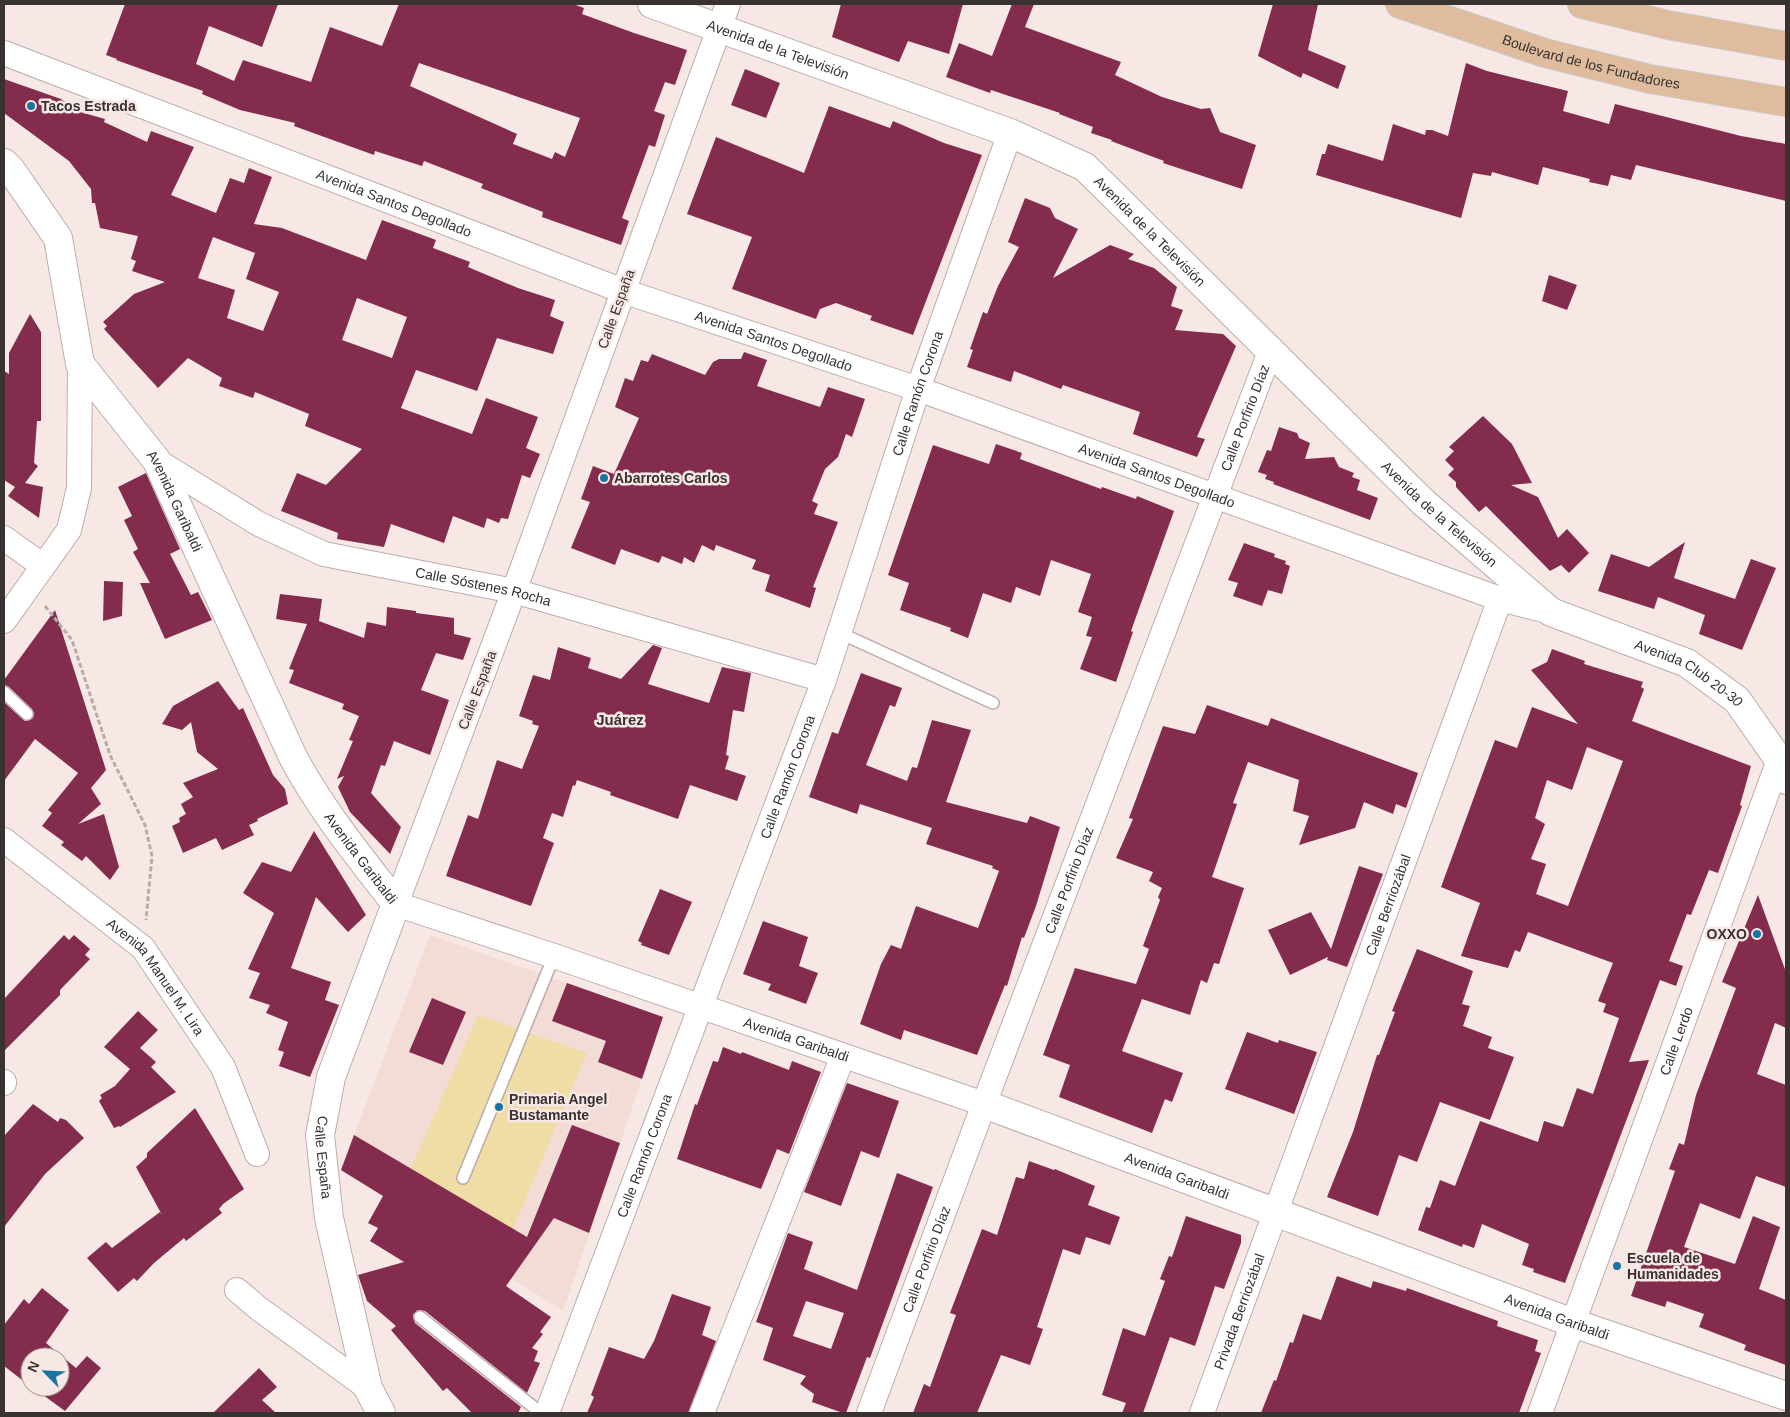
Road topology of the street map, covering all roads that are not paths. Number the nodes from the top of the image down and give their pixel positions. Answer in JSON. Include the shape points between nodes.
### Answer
{"nodes":[{"id":1,"x":652,"y":4,"type":"edge"},
{"id":2,"x":728,"y":4,"type":"edge"},
{"id":3,"x":1400,"y":4,"type":"edge"},
{"id":4,"x":1582,"y":4,"type":"edge"},
{"id":5,"x":719,"y":29,"type":"junction"},
{"id":6,"x":1786,"y":46,"type":"edge"},
{"id":7,"x":4,"y":53,"type":"edge"},
{"id":8,"x":1786,"y":102,"type":"edge"},
{"id":9,"x":1010,"y":133,"type":"junction"},
{"id":10,"x":6,"y":170,"type":"edge"},
{"id":11,"x":623,"y":291,"type":"junction"},
{"id":12,"x":1271,"y":349,"type":"junction"},
{"id":13,"x":80,"y":364,"type":"junction"},
{"id":14,"x":918,"y":389,"type":"junction"},
{"id":15,"x":157,"y":461,"type":"junction"},
{"id":16,"x":1216,"y":497,"type":"junction"},
{"id":17,"x":4,"y":538,"type":"edge"},
{"id":18,"x":43,"y":566,"type":"junction"},
{"id":19,"x":514,"y":591,"type":"junction"},
{"id":20,"x":1500,"y":599,"type":"junction"},
{"id":21,"x":1551,"y":612,"type":"junction"},
{"id":22,"x":4,"y":621,"type":"edge"},
{"id":23,"x":840,"y":633,"type":"junction"},
{"id":24,"x":824,"y":680,"type":"junction"},
{"id":25,"x":4,"y":692,"type":"edge"},
{"id":26,"x":994,"y":703,"type":"dead end"},
{"id":27,"x":27,"y":714,"type":"dead end"},
{"id":28,"x":1783,"y":770,"type":"edge"},
{"id":29,"x":4,"y":840,"type":"edge"},
{"id":30,"x":396,"y":904,"type":"junction"},
{"id":31,"x":554,"y":956,"type":"junction"},
{"id":32,"x":702,"y":1008,"type":"junction"},
{"id":33,"x":843,"y":1056,"type":"junction"},
{"id":34,"x":984,"y":1104,"type":"junction"},
{"id":35,"x":257,"y":1154,"type":"dead end"},
{"id":36,"x":463,"y":1178,"type":"dead end"},
{"id":37,"x":1277,"y":1211,"type":"junction"},
{"id":38,"x":237,"y":1290,"type":"dead end"},
{"id":39,"x":420,"y":1317,"type":"dead end"},
{"id":40,"x":1573,"y":1323,"type":"junction"},
{"id":41,"x":368,"y":1388,"type":"junction"},
{"id":42,"x":1786,"y":1396,"type":"edge"},
{"id":43,"x":381,"y":1413,"type":"edge"},
{"id":44,"x":541,"y":1413,"type":"edge"},
{"id":45,"x":547,"y":1413,"type":"edge"},
{"id":46,"x":702,"y":1413,"type":"edge"},
{"id":47,"x":870,"y":1413,"type":"edge"},
{"id":48,"x":1202,"y":1413,"type":"edge"},
{"id":49,"x":1540,"y":1413,"type":"edge"}],
"edges":[{"from":1,"to":5,"type":"street","name":"Avenida de la Televisión"},
{"from":2,"to":5,"type":"street","name":"Calle España"},
{"from":3,"to":8,"type":"main road","name":"Boulevard de los Fundadores","via":[[1545,53],[1650,79]]},
{"from":4,"to":6,"type":"main road","via":[[1668,25]]},
{"from":5,"to":9,"type":"street","name":"Avenida de la Televisión"},
{"from":5,"to":11,"type":"street","name":"Calle España"},
{"from":7,"to":11,"type":"street","name":"Avenida Santos Degollado"},
{"from":9,"to":12,"type":"street","name":"Avenida de la Televisión","via":[[1085,167]]},
{"from":9,"to":14,"type":"street","name":"Calle Ramón Corona"},
{"from":10,"to":13,"type":"street","via":[[58,238]]},
{"from":11,"to":14,"type":"street","name":"Avenida Santos Degollado"},
{"from":11,"to":19,"type":"street","name":"Calle España"},
{"from":12,"to":16,"type":"street","name":"Calle Porfirio Díaz"},
{"from":12,"to":21,"type":"street","name":"Avenida de la Televisión","via":[[1423,502]]},
{"from":13,"to":15,"type":"street","name":"Avenida Garibaldi"},
{"from":13,"to":18,"type":"street","via":[[79,488],[70,530]]},
{"from":14,"to":16,"type":"street","name":"Avenida Santos Degollado"},
{"from":14,"to":23,"type":"street","name":"Calle Ramón Corona"},
{"from":15,"to":19,"type":"street","name":"Calle Sóstenes Rocha","via":[[259,524],[324,554]]},
{"from":15,"to":30,"type":"street","name":"Avenida Garibaldi","via":[[306,782],[333,823]]},
{"from":16,"to":20,"type":"street","name":"Avenida Santos Degollado"},
{"from":16,"to":34,"type":"street","name":"Calle Porfirio Díaz"},
{"from":17,"to":18,"type":"street"},
{"from":18,"to":22,"type":"street"},
{"from":19,"to":24,"type":"street","name":"Calle Sóstenes Rocha"},
{"from":19,"to":30,"type":"street","name":"Calle España"},
{"from":20,"to":21,"type":"street","name":"Avenida Santos Degollado"},
{"from":20,"to":37,"type":"street","name":"Calle Berriozábal"},
{"from":21,"to":28,"type":"street","name":"Avenida Club 20-30","via":[[1687,663],[1737,700]]},
{"from":23,"to":24,"type":"street","name":"Calle Ramón Corona"},
{"from":23,"to":26,"type":"lane"},
{"from":24,"to":32,"type":"street","name":"Calle Ramón Corona"},
{"from":25,"to":27,"type":"lane"},
{"from":28,"to":40,"type":"street","name":"Calle Lerdo"},
{"from":29,"to":35,"type":"street","name":"Avenida Manuel M. Lira","via":[[143,948],[223,1067]]},
{"from":30,"to":31,"type":"street","name":"Avenida Garibaldi"},
{"from":30,"to":41,"type":"street","name":"Calle España","via":[[331,1077],[320,1135],[329,1218]]},
{"from":31,"to":32,"type":"street","name":"Avenida Garibaldi"},
{"from":31,"to":36,"type":"lane"},
{"from":32,"to":33,"type":"street","name":"Avenida Garibaldi"},
{"from":32,"to":45,"type":"street","name":"Calle Ramón Corona"},
{"from":33,"to":34,"type":"street","name":"Avenida Garibaldi"},
{"from":33,"to":46,"type":"street"},
{"from":34,"to":37,"type":"street","name":"Avenida Garibaldi"},
{"from":34,"to":47,"type":"street","name":"Calle Porfirio Díaz"},
{"from":37,"to":40,"type":"street","name":"Avenida Garibaldi"},
{"from":37,"to":48,"type":"street","name":"Privada Berriozábal"},
{"from":38,"to":41,"type":"street"},
{"from":39,"to":44,"type":"lane"},
{"from":40,"to":42,"type":"street","name":"Avenida Garibaldi"},
{"from":40,"to":49,"type":"street","name":"Calle Lerdo"},
{"from":41,"to":43,"type":"street","name":"Calle España"}]}
